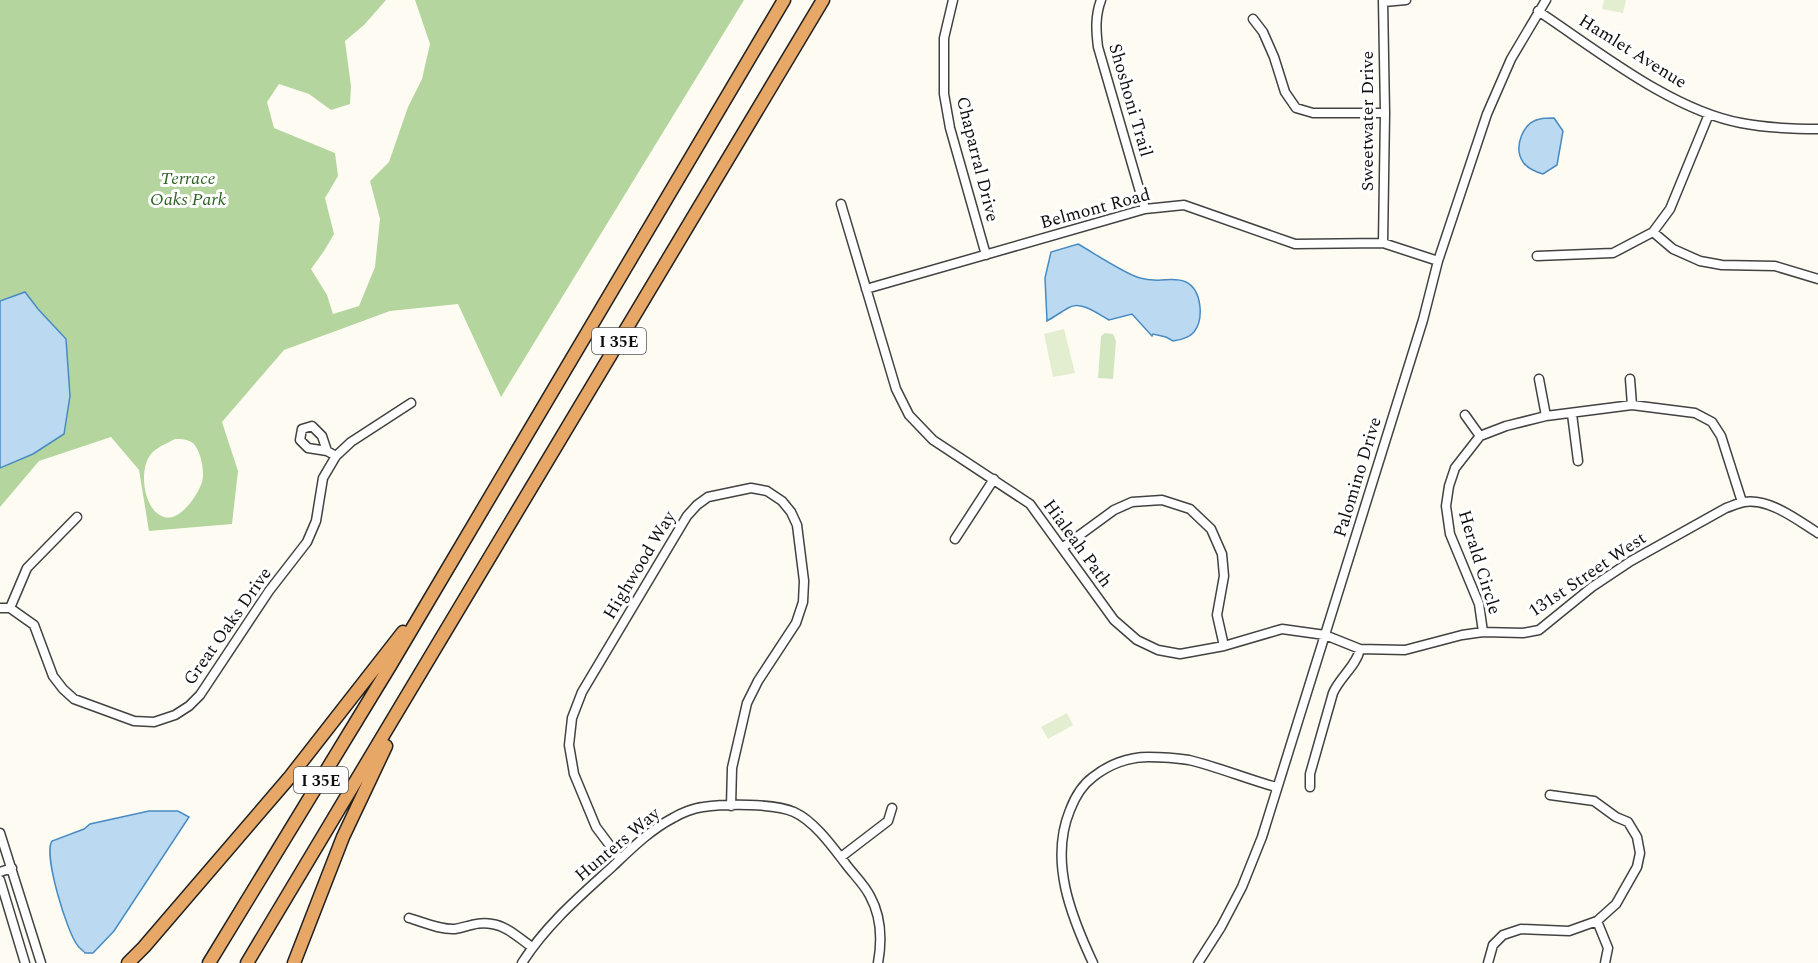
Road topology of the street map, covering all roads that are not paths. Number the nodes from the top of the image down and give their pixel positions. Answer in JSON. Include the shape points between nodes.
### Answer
{"nodes":[{"id":1,"x":784,"y":0,"type":"edge"},
{"id":2,"x":823,"y":0,"type":"edge"},
{"id":3,"x":953,"y":0,"type":"edge"},
{"id":4,"x":1101,"y":0,"type":"edge"},
{"id":5,"x":1406,"y":0,"type":"edge"},
{"id":6,"x":1546,"y":0,"type":"edge"},
{"id":7,"x":1383,"y":1,"type":"edge"},
{"id":8,"x":1538,"y":11,"type":"junction"},
{"id":9,"x":1253,"y":19,"type":"dead end"},
{"id":10,"x":1385,"y":113,"type":"junction"},
{"id":11,"x":1709,"y":114,"type":"junction"},
{"id":12,"x":1818,"y":129,"type":"edge"},
{"id":13,"x":841,"y":204,"type":"dead end"},
{"id":14,"x":1145,"y":209,"type":"junction"},
{"id":15,"x":1653,"y":231,"type":"junction"},
{"id":16,"x":1383,"y":243,"type":"junction"},
{"id":17,"x":986,"y":255,"type":"junction"},
{"id":18,"x":1537,"y":256,"type":"dead end"},
{"id":19,"x":1438,"y":261,"type":"junction"},
{"id":20,"x":1818,"y":279,"type":"edge"},
{"id":21,"x":866,"y":289,"type":"junction"},
{"id":22,"x":1539,"y":379,"type":"dead end"},
{"id":23,"x":1630,"y":379,"type":"dead end"},
{"id":24,"x":411,"y":403,"type":"dead end"},
{"id":25,"x":1632,"y":405,"type":"junction"},
{"id":26,"x":1572,"y":414,"type":"junction"},
{"id":27,"x":1465,"y":415,"type":"dead end"},
{"id":28,"x":1546,"y":416,"type":"junction"},
{"id":29,"x":1480,"y":436,"type":"junction"},
{"id":30,"x":327,"y":451,"type":"dead end"},
{"id":31,"x":336,"y":456,"type":"junction"},
{"id":32,"x":1578,"y":461,"type":"dead end"},
{"id":33,"x":994,"y":479,"type":"junction"},
{"id":34,"x":1743,"y":502,"type":"junction"},
{"id":35,"x":77,"y":517,"type":"dead end"},
{"id":36,"x":1818,"y":533,"type":"edge"},
{"id":37,"x":955,"y":539,"type":"dead end"},
{"id":38,"x":1062,"y":548,"type":"junction"},
{"id":39,"x":431,"y":595,"type":"junction"},
{"id":40,"x":0,"y":608,"type":"edge"},
{"id":41,"x":10,"y":608,"type":"junction"},
{"id":42,"x":1483,"y":632,"type":"junction"},
{"id":43,"x":1324,"y":635,"type":"junction"},
{"id":44,"x":1224,"y":646,"type":"junction"},
{"id":45,"x":1360,"y":649,"type":"junction"},
{"id":46,"x":416,"y":682,"type":"junction"},
{"id":47,"x":1276,"y":787,"type":"junction"},
{"id":48,"x":1310,"y":787,"type":"dead end"},
{"id":49,"x":1550,"y":795,"type":"dead end"},
{"id":50,"x":731,"y":806,"type":"junction"},
{"id":51,"x":892,"y":808,"type":"dead end"},
{"id":52,"x":0,"y":832,"type":"edge"},
{"id":53,"x":841,"y":857,"type":"junction"},
{"id":54,"x":620,"y":859,"type":"junction"},
{"id":55,"x":12,"y":868,"type":"junction"},
{"id":56,"x":0,"y":872,"type":"edge"},
{"id":57,"x":0,"y":880,"type":"edge"},
{"id":58,"x":409,"y":918,"type":"dead end"},
{"id":59,"x":1597,"y":921,"type":"junction"},
{"id":60,"x":532,"y":947,"type":"junction"},
{"id":61,"x":25,"y":963,"type":"edge"},
{"id":62,"x":41,"y":963,"type":"edge"},
{"id":63,"x":128,"y":963,"type":"edge"},
{"id":64,"x":209,"y":963,"type":"edge"},
{"id":65,"x":247,"y":963,"type":"edge"},
{"id":66,"x":294,"y":963,"type":"edge"},
{"id":67,"x":522,"y":963,"type":"edge"},
{"id":68,"x":878,"y":963,"type":"edge"},
{"id":69,"x":1093,"y":963,"type":"edge"},
{"id":70,"x":1198,"y":963,"type":"edge"},
{"id":71,"x":1488,"y":963,"type":"edge"},
{"id":72,"x":1605,"y":963,"type":"edge"}],
"edges":[{"from":1,"to":39,"type":"highway","number":"I 35E"},
{"from":2,"to":46,"type":"highway","number":"I 35E"},
{"from":3,"to":17,"type":"street","name":"Chaparral Drive","via":[[944,38],[944,94]]},
{"from":4,"to":14,"type":"street","name":"Shoshoni Trail","via":[[1096,28],[1098,47]]},
{"from":5,"to":7,"type":"street"},
{"from":6,"to":8,"type":"street","name":"Palomino Drive"},
{"from":7,"to":10,"type":"street","name":"Sweetwater Drive"},
{"from":8,"to":11,"type":"street","name":"Hamlet Avenue","via":[[1656,89]]},
{"from":8,"to":19,"type":"street","name":"Palomino Drive","via":[[1487,114]]},
{"from":9,"to":10,"type":"street","via":[[1263,32],[1285,92],[1296,108],[1313,113]]},
{"from":10,"to":16,"type":"street","name":"Sweetwater Drive"},
{"from":11,"to":12,"type":"street","name":"Hamlet Avenue","via":[[1773,128]]},
{"from":11,"to":15,"type":"street","via":[[1670,209]]},
{"from":13,"to":21,"type":"street","name":"Hialeah Path"},
{"from":14,"to":16,"type":"street","name":"Belmont Road","via":[[1184,205],[1294,244]]},
{"from":14,"to":17,"type":"street","name":"Belmont Road"},
{"from":15,"to":18,"type":"street","via":[[1613,253]]},
{"from":15,"to":20,"type":"street","via":[[1673,249],[1700,261],[1775,266]]},
{"from":16,"to":19,"type":"street","name":"Belmont Road"},
{"from":17,"to":21,"type":"street","name":"Belmont Road"},
{"from":19,"to":43,"type":"street","name":"Palomino Drive"},
{"from":21,"to":33,"type":"street","name":"Hialeah Path","via":[[896,389],[909,415],[933,440]]},
{"from":22,"to":28,"type":"street"},
{"from":23,"to":25,"type":"street"},
{"from":24,"to":31,"type":"street","name":"Great Oaks Drive"},
{"from":25,"to":26,"type":"street"},
{"from":25,"to":34,"type":"street","via":[[1695,413],[1712,422],[1721,436]]},
{"from":26,"to":28,"type":"street"},
{"from":26,"to":32,"type":"street"},
{"from":27,"to":29,"type":"street"},
{"from":28,"to":29,"type":"street"},
{"from":29,"to":42,"type":"street","name":"Herald Circle","via":[[1455,468],[1446,506],[1450,534],[1479,604]]},
{"from":30,"to":31,"type":"street"},
{"from":31,"to":41,"type":"street","name":"Great Oaks Drive","via":[[323,478],[316,521],[307,542],[269,591],[200,695],[175,715],[154,722],[134,721],[74,699],[53,676],[33,625]]},
{"from":33,"to":37,"type":"street"},
{"from":33,"to":38,"type":"street","name":"Hialeah Path","via":[[1030,504]]},
{"from":34,"to":36,"type":"street","via":[[1776,508]]},
{"from":34,"to":42,"type":"street","name":"131st Street West","via":[[1631,561],[1539,630]]},
{"from":35,"to":41,"type":"street","via":[[27,568]]},
{"from":38,"to":44,"type":"street","name":"Hialeah Path","via":[[1114,620],[1137,640],[1158,650],[1180,654]]},
{"from":38,"to":44,"type":"street","via":[[1114,510],[1132,502],[1162,500],[1190,509],[1211,529],[1222,554],[1224,576],[1217,615]]},
{"from":39,"to":63,"type":"highway","via":[[289,778]]},
{"from":39,"to":64,"type":"highway","number":"I 35E"},
{"from":40,"to":41,"type":"street"},
{"from":42,"to":45,"type":"street","name":"131st Street West","via":[[1405,650]]},
{"from":43,"to":44,"type":"street","name":"Hialeah Path","via":[[1282,629]]},
{"from":43,"to":45,"type":"street","name":"131st Street West"},
{"from":43,"to":47,"type":"street","name":"Palomino Drive"},
{"from":45,"to":48,"type":"street","via":[[1333,693],[1310,774]]},
{"from":46,"to":65,"type":"highway","number":"I 35E"},
{"from":46,"to":66,"type":"highway","via":[[343,837]]},
{"from":47,"to":69,"type":"street","via":[[1188,760],[1145,757],[1103,769],[1086,782],[1065,823],[1061,865],[1065,888]]},
{"from":47,"to":70,"type":"street","name":"Palomino Drive","via":[[1242,887]]},
{"from":49,"to":59,"type":"street","via":[[1594,801],[1628,822],[1637,837],[1637,867],[1616,904]]},
{"from":50,"to":53,"type":"street","name":"Hunters Way","via":[[774,807],[794,812],[811,824]]},
{"from":50,"to":54,"type":"street","name":"Hunters Way","via":[[701,807],[674,817]]},
{"from":50,"to":54,"type":"street","name":"Highwood Way","via":[[732,768],[747,703],[796,623],[803,602],[797,525],[782,501],[767,491],[751,488],[708,497],[687,516],[582,692],[572,718],[569,745],[574,774],[596,827]]},
{"from":51,"to":53,"type":"street","via":[[888,821]]},
{"from":52,"to":55,"type":"street"},
{"from":53,"to":68,"type":"street","name":"Hunters Way","via":[[870,896],[879,922]]},
{"from":54,"to":60,"type":"street","name":"Hunters Way","via":[[560,914]]},
{"from":55,"to":56,"type":"street"},
{"from":55,"to":62,"type":"street"},
{"from":57,"to":61,"type":"street"},
{"from":58,"to":60,"type":"street","via":[[449,929],[493,924]]},
{"from":59,"to":71,"type":"street","via":[[1569,931],[1521,929],[1503,935],[1493,945]]},
{"from":59,"to":72,"type":"street","via":[[1608,948]]},
{"from":60,"to":67,"type":"street","name":"Hunters Way"}]}
